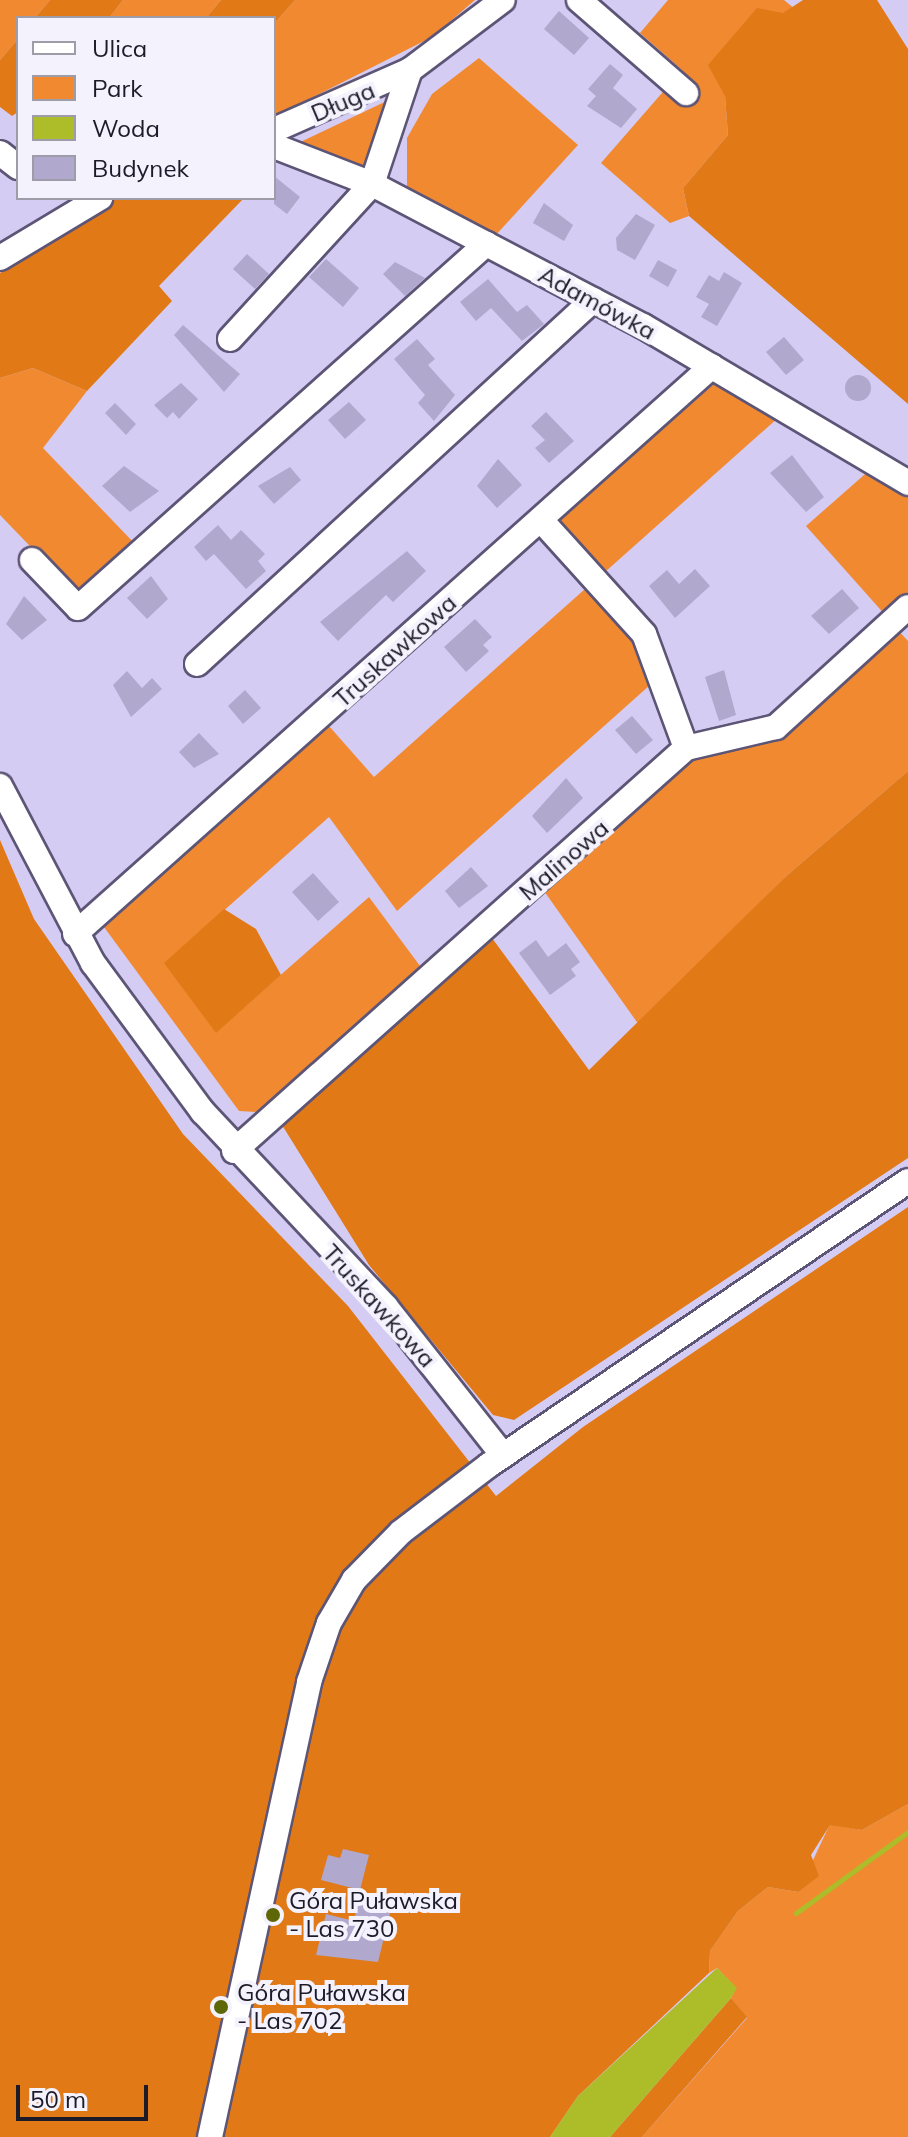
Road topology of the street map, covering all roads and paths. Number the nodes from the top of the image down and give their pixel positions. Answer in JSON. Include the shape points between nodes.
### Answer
{"nodes":[{"id":1,"x":503,"y":0,"type":"edge"},
{"id":2,"x":579,"y":0,"type":"edge"},
{"id":3,"x":410,"y":70,"type":"junction"},
{"id":4,"x":686,"y":93,"type":"dead end"},
{"id":5,"x":276,"y":129,"type":"edge"},
{"id":6,"x":276,"y":147,"type":"edge"},
{"id":7,"x":0,"y":153,"type":"edge"},
{"id":8,"x":16,"y":165,"type":"edge"},
{"id":9,"x":372,"y":184,"type":"junction"},
{"id":10,"x":82,"y":202,"type":"edge"},
{"id":11,"x":486,"y":244,"type":"junction"},
{"id":12,"x":0,"y":258,"type":"edge"},
{"id":13,"x":593,"y":300,"type":"junction"},
{"id":14,"x":230,"y":339,"type":"dead end"},
{"id":15,"x":712,"y":366,"type":"junction"},
{"id":16,"x":908,"y":483,"type":"edge"},
{"id":17,"x":542,"y":521,"type":"junction"},
{"id":18,"x":32,"y":560,"type":"dead end"},
{"id":19,"x":908,"y":607,"type":"edge"},
{"id":20,"x":197,"y":664,"type":"dead end"},
{"id":21,"x":686,"y":748,"type":"junction"},
{"id":22,"x":0,"y":786,"type":"edge"},
{"id":23,"x":75,"y":934,"type":"junction"},
{"id":24,"x":234,"y":1151,"type":"junction"},
{"id":25,"x":908,"y":1181,"type":"edge"},
{"id":26,"x":503,"y":1455,"type":"junction"},
{"id":27,"x":210,"y":2137,"type":"edge"}],
"edges":[{"from":1,"to":3,"type":"street","name":"Długa"},
{"from":2,"to":4,"type":"street"},
{"from":3,"to":5,"type":"street","name":"Długa"},
{"from":3,"to":9,"type":"street","name":"Długa"},
{"from":6,"to":9,"type":"street","name":"Adamówka"},
{"from":7,"to":8,"type":"street"},
{"from":9,"to":11,"type":"street","name":"Adamówka"},
{"from":9,"to":14,"type":"street"},
{"from":10,"to":12,"type":"street"},
{"from":11,"to":13,"type":"street","name":"Adamówka"},
{"from":11,"to":18,"type":"street","via":[[78,608]]},
{"from":13,"to":15,"type":"street","name":"Adamówka"},
{"from":13,"to":20,"type":"street"},
{"from":15,"to":16,"type":"street","name":"Adamówka"},
{"from":15,"to":17,"type":"street","name":"Truskawkowa"},
{"from":17,"to":21,"type":"street","via":[[655,651]]},
{"from":17,"to":23,"type":"street","name":"Truskawkowa"},
{"from":19,"to":21,"type":"street","via":[[776,727]]},
{"from":21,"to":24,"type":"street","name":"Malinowa"},
{"from":22,"to":23,"type":"street","name":"Truskawkowa"},
{"from":23,"to":24,"type":"street","name":"Truskawkowa"},
{"from":24,"to":26,"type":"street","name":"Truskawkowa","via":[[386,1307]]},
{"from":25,"to":26,"type":"street"},
{"from":26,"to":27,"type":"street","via":[[389,1542],[329,1623],[309,1682]]}]}
